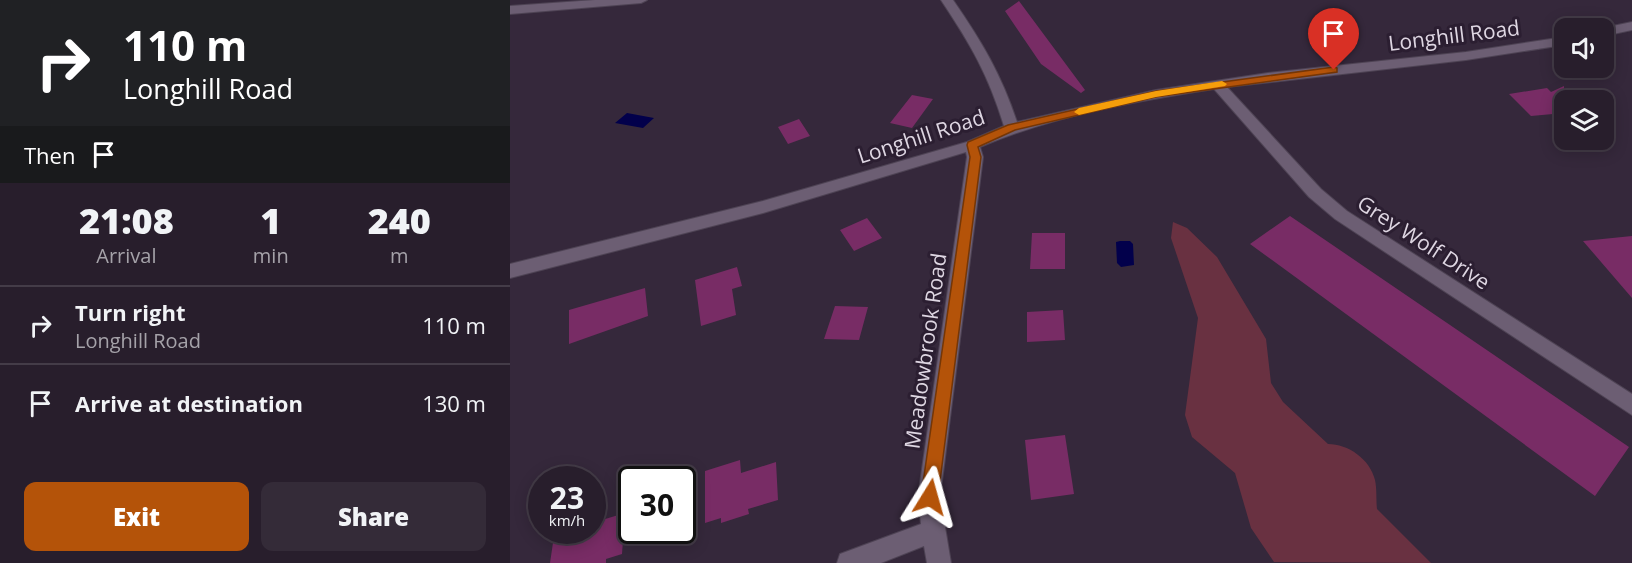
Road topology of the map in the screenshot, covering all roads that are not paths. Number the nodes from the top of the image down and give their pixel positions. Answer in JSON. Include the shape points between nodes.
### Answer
{"nodes":[{"id":1,"x":640,"y":0,"type":"edge"},
{"id":2,"x":947,"y":0,"type":"edge"},
{"id":3,"x":551,"y":3,"type":"edge"},
{"id":4,"x":510,"y":10,"type":"edge"},
{"id":5,"x":1632,"y":26,"type":"edge"},
{"id":6,"x":1614,"y":30,"type":"edge"},
{"id":7,"x":1554,"y":43,"type":"edge"},
{"id":8,"x":1218,"y":85,"type":"junction"},
{"id":9,"x":1012,"y":128,"type":"junction"},
{"id":10,"x":972,"y":145,"type":"junction"},
{"id":11,"x":510,"y":271,"type":"edge"},
{"id":12,"x":1632,"y":405,"type":"edge"},
{"id":13,"x":934,"y":531,"type":"junction"},
{"id":14,"x":849,"y":563,"type":"edge"},
{"id":15,"x":939,"y":563,"type":"edge"}],
"edges":[{"from":1,"to":3,"type":"street"},
{"from":2,"to":9,"type":"street","via":[[980,49]]},
{"from":3,"to":4,"type":"street"},
{"from":5,"to":6,"type":"street"},
{"from":7,"to":8,"type":"street","name":"Longhill Road"},
{"from":8,"to":9,"type":"street","name":"Longhill Road","via":[[1156,94]]},
{"from":8,"to":12,"type":"street","name":"Grey Wolf Drive","via":[[1315,193],[1341,215]]},
{"from":9,"to":10,"type":"street","name":"Longhill Road"},
{"from":10,"to":11,"type":"street","name":"Longhill Road","via":[[763,207]]},
{"from":10,"to":13,"type":"street","name":"Meadowbrook Road","via":[[975,157],[930,497]]},
{"from":13,"to":14,"type":"street"},
{"from":13,"to":15,"type":"street","name":"Meadowbrook Road"}]}
